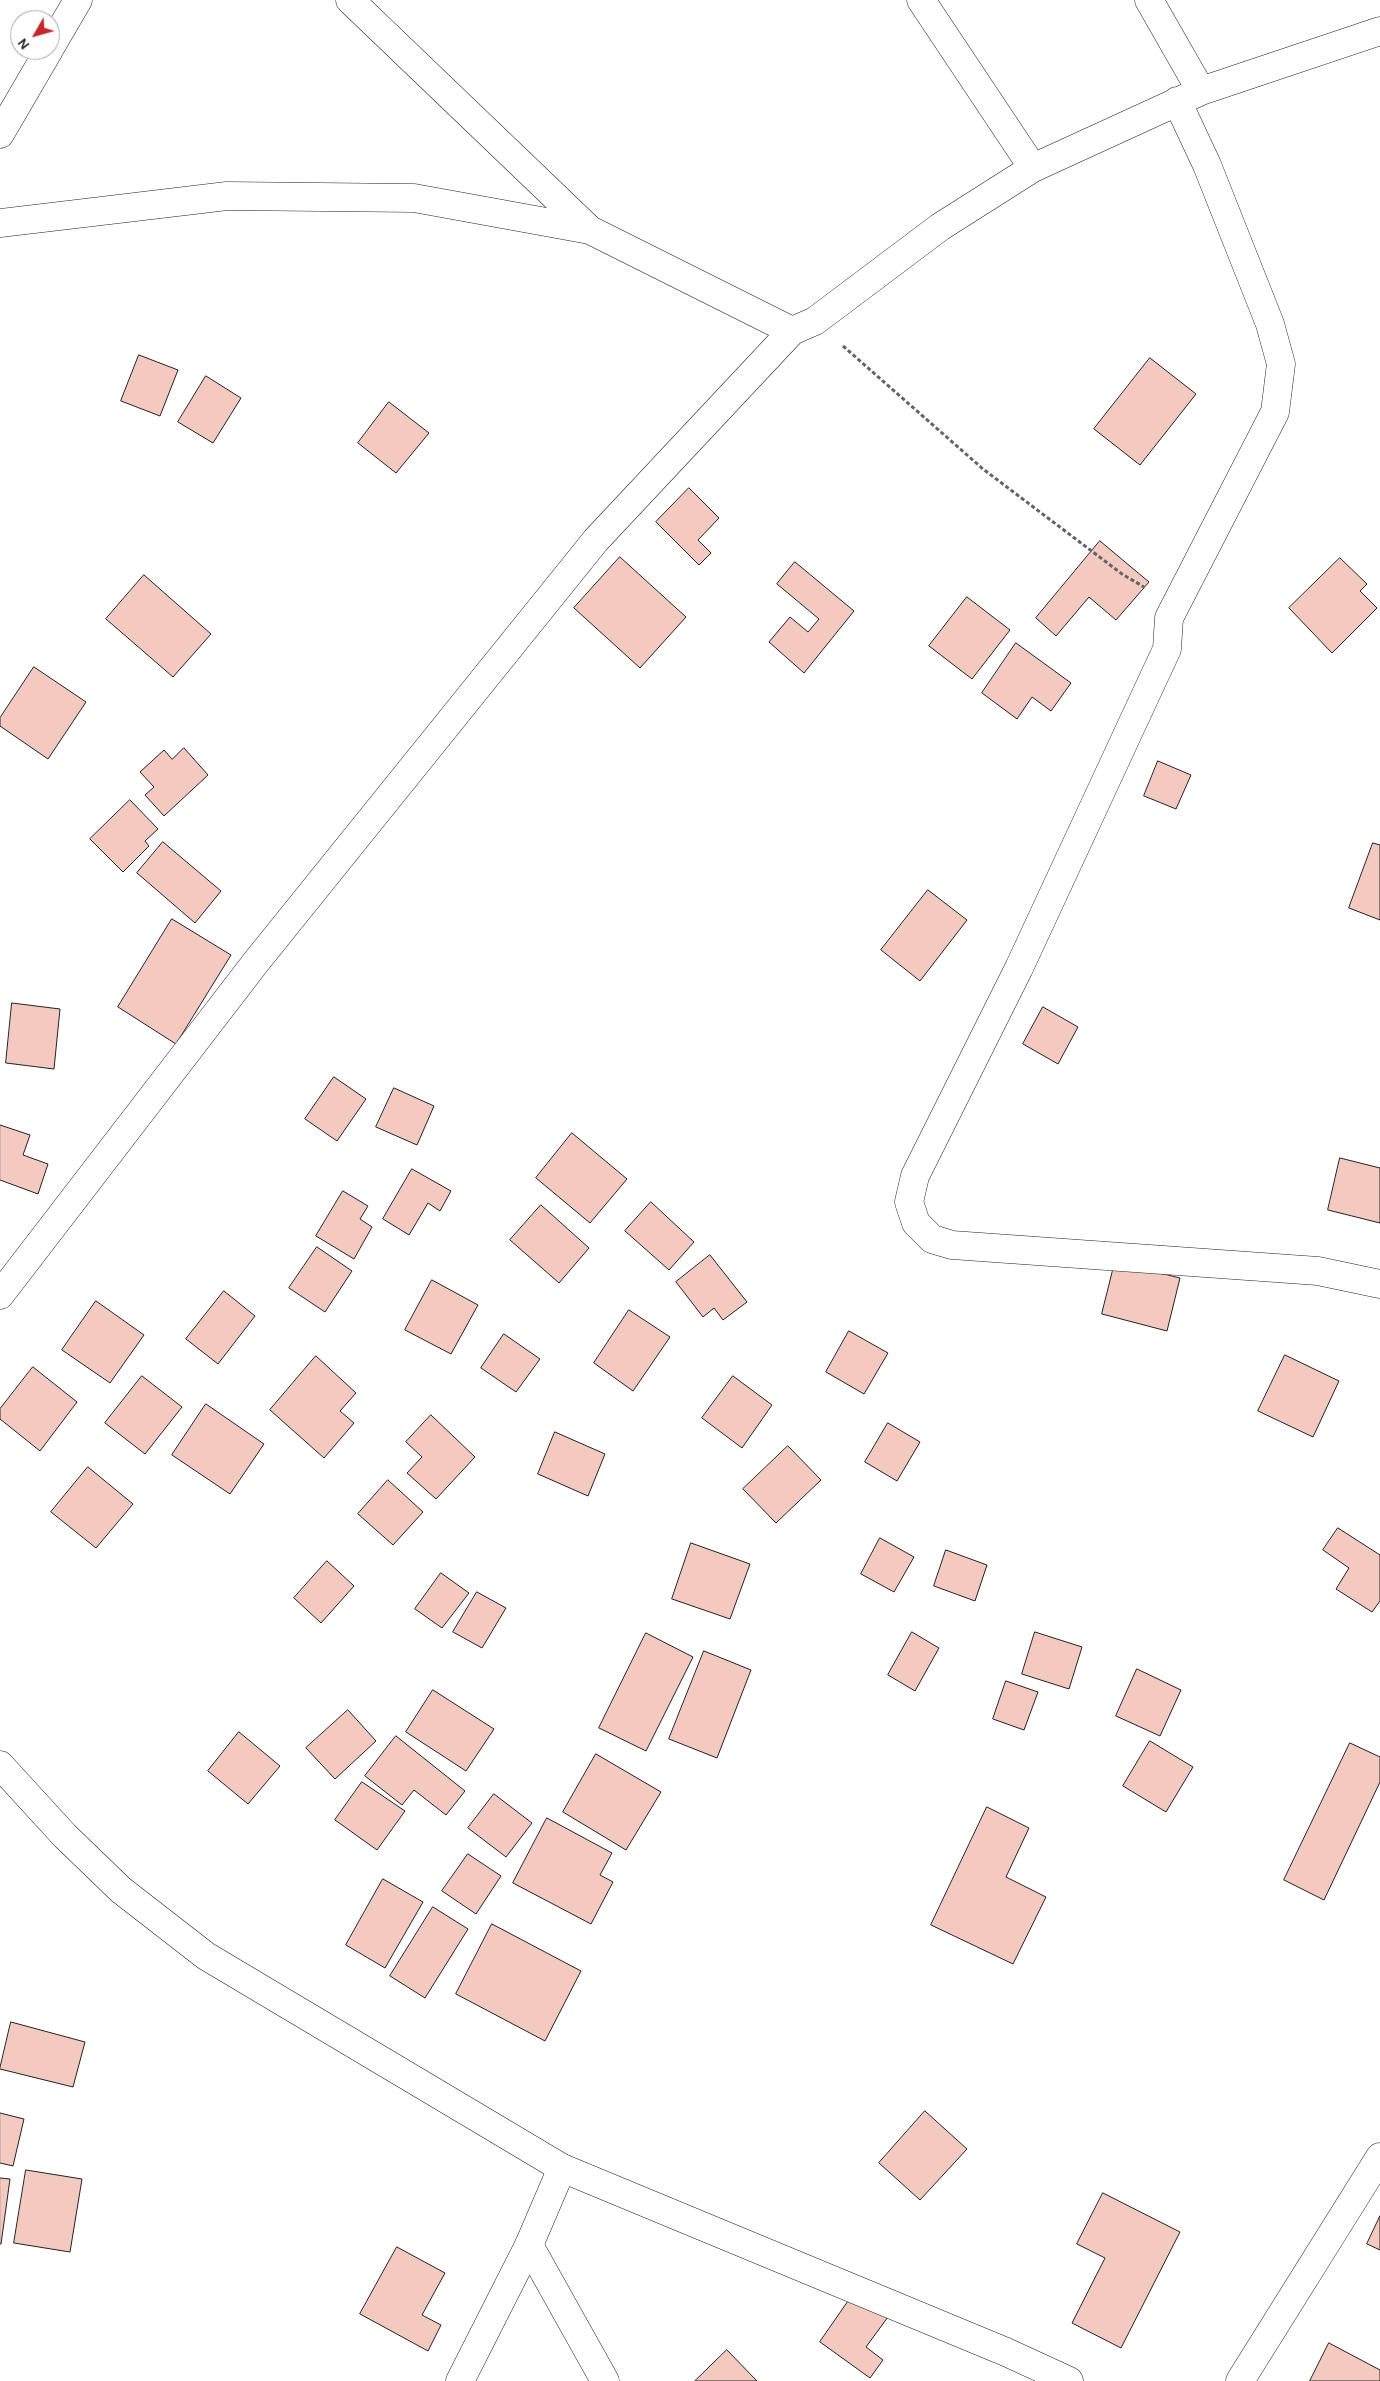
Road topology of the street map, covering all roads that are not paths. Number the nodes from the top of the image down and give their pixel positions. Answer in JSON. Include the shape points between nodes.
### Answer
{"nodes":[{"id":1,"x":78,"y":0,"type":"edge"},
{"id":2,"x":350,"y":0,"type":"edge"},
{"id":3,"x":921,"y":0,"type":"edge"},
{"id":4,"x":1149,"y":0,"type":"edge"},
{"id":5,"x":1380,"y":31,"type":"edge"},
{"id":6,"x":60,"y":32,"type":"edge"},
{"id":7,"x":44,"y":60,"type":"edge"},
{"id":8,"x":1189,"y":96,"type":"junction"},
{"id":9,"x":0,"y":134,"type":"edge"},
{"id":10,"x":1033,"y":168,"type":"junction"},
{"id":11,"x":0,"y":223,"type":"edge"},
{"id":12,"x":590,"y":230,"type":"junction"},
{"id":13,"x":803,"y":326,"type":"junction"},
{"id":14,"x":1380,"y":1284,"type":"edge"},
{"id":15,"x":0,"y":1295,"type":"edge"},
{"id":16,"x":0,"y":1765,"type":"edge"},
{"id":17,"x":1380,"y":2157,"type":"edge"},
{"id":18,"x":562,"y":2168,"type":"junction"},
{"id":19,"x":529,"y":2245,"type":"junction"},
{"id":20,"x":460,"y":2381,"type":"edge"},
{"id":21,"x":605,"y":2381,"type":"edge"},
{"id":22,"x":1069,"y":2381,"type":"edge"},
{"id":23,"x":1240,"y":2381,"type":"edge"}],
"edges":[{"from":1,"to":6,"type":"street"},
{"from":2,"to":12,"type":"street"},
{"from":3,"to":10,"type":"street"},
{"from":4,"to":8,"type":"street"},
{"from":5,"to":8,"type":"street"},
{"from":7,"to":9,"type":"street"},
{"from":8,"to":10,"type":"street"},
{"from":8,"to":14,"type":"street","via":[[1207,165],[1270,324],[1281,364],[1275,412],[1169,618],[1167,649],[1019,968],[914,1176],[908,1202],[916,1223],[932,1239],[952,1245],[1318,1271]]},
{"from":10,"to":13,"type":"street","via":[[940,227]]},
{"from":11,"to":12,"type":"street","via":[[227,196],[414,198]]},
{"from":12,"to":13,"type":"street"},
{"from":13,"to":15,"type":"street","via":[[596,540],[256,962]]},
{"from":16,"to":18,"type":"street","via":[[65,1836],[121,1890],[206,1956]]},
{"from":17,"to":23,"type":"street"},
{"from":18,"to":19,"type":"street"},
{"from":18,"to":22,"type":"street"},
{"from":19,"to":20,"type":"street"},
{"from":19,"to":21,"type":"street"}]}
